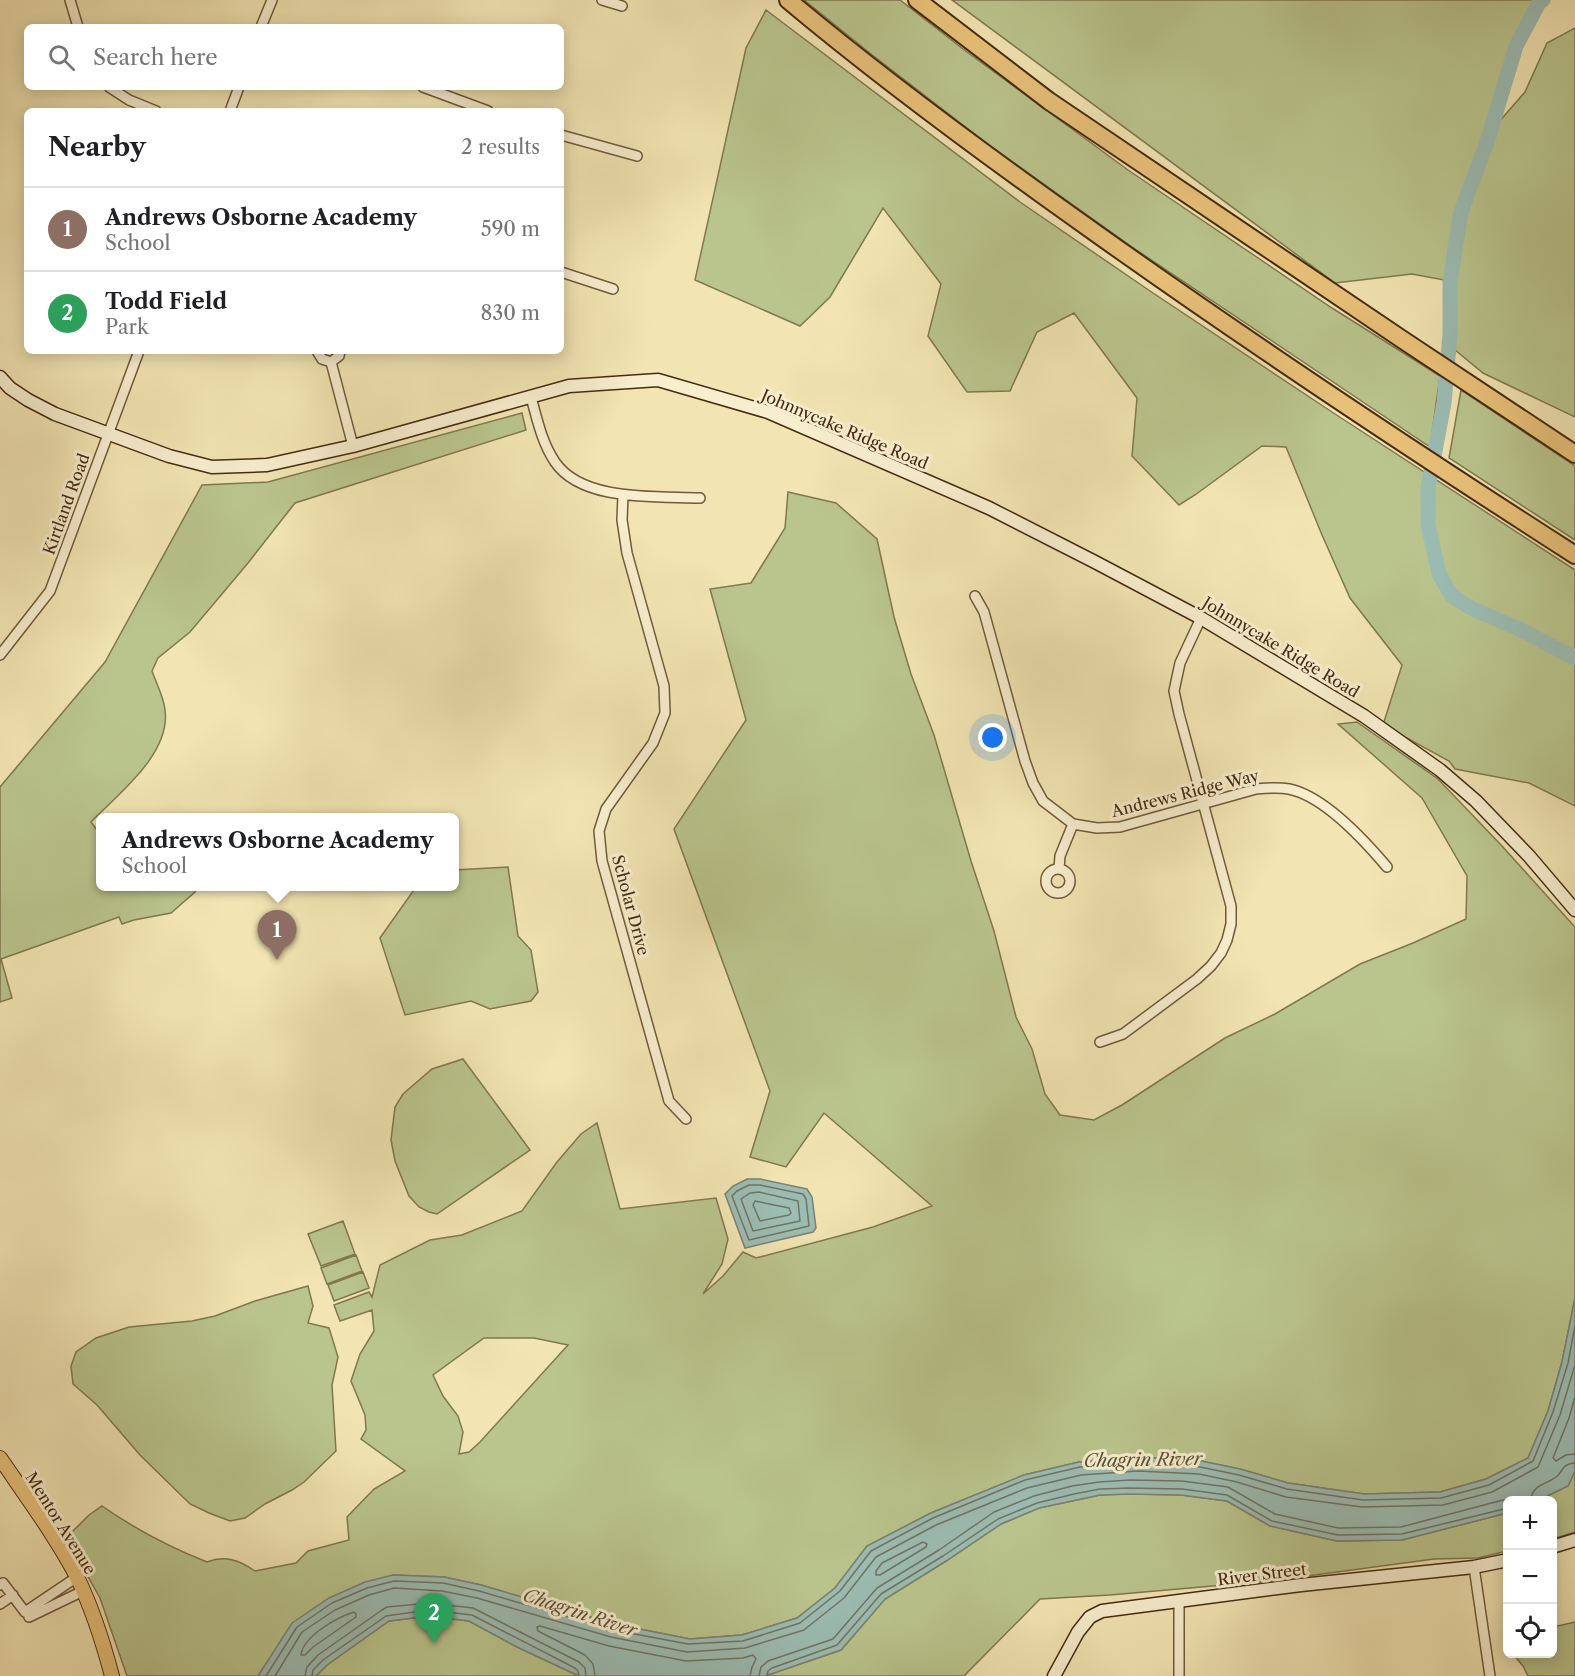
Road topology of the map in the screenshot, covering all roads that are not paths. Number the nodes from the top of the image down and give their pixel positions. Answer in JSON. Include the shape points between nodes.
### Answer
{"nodes":[{"id":1,"x":70,"y":0,"type":"edge"},
{"id":2,"x":272,"y":0,"type":"edge"},
{"id":3,"x":602,"y":0,"type":"edge"},
{"id":4,"x":788,"y":0,"type":"edge"},
{"id":5,"x":917,"y":0,"type":"edge"},
{"id":6,"x":622,"y":6,"type":"dead end"},
{"id":7,"x":77,"y":24,"type":"edge"},
{"id":8,"x":262,"y":24,"type":"edge"},
{"id":9,"x":114,"y":90,"type":"edge"},
{"id":10,"x":238,"y":90,"type":"edge"},
{"id":11,"x":431,"y":90,"type":"edge"},
{"id":12,"x":149,"y":108,"type":"edge"},
{"id":13,"x":231,"y":108,"type":"edge"},
{"id":14,"x":480,"y":108,"type":"edge"},
{"id":15,"x":564,"y":136,"type":"edge"},
{"id":16,"x":637,"y":156,"type":"dead end"},
{"id":17,"x":564,"y":273,"type":"edge"},
{"id":18,"x":613,"y":289,"type":"dead end"},
{"id":19,"x":138,"y":354,"type":"edge"},
{"id":20,"x":319,"y":354,"type":"edge"},
{"id":21,"x":339,"y":354,"type":"edge"},
{"id":22,"x":331,"y":362,"type":"junction"},
{"id":23,"x":0,"y":377,"type":"edge"},
{"id":24,"x":531,"y":397,"type":"junction"},
{"id":25,"x":108,"y":434,"type":"junction"},
{"id":26,"x":353,"y":446,"type":"junction"},
{"id":27,"x":1575,"y":454,"type":"edge"},
{"id":28,"x":623,"y":495,"type":"junction"},
{"id":29,"x":700,"y":498,"type":"dead end"},
{"id":30,"x":1575,"y":555,"type":"edge"},
{"id":31,"x":975,"y":596,"type":"dead end"},
{"id":32,"x":1201,"y":618,"type":"junction"},
{"id":33,"x":0,"y":655,"type":"edge"},
{"id":34,"x":1203,"y":804,"type":"junction"},
{"id":35,"x":1073,"y":824,"type":"junction"},
{"id":36,"x":1387,"y":867,"type":"dead end"},
{"id":37,"x":1059,"y":869,"type":"dead end"},
{"id":38,"x":1575,"y":910,"type":"edge"},
{"id":39,"x":1100,"y":1041,"type":"dead end"},
{"id":40,"x":686,"y":1119,"type":"dead end"},
{"id":41,"x":0,"y":1458,"type":"edge"},
{"id":42,"x":1575,"y":1540,"type":"edge"},
{"id":43,"x":1557,"y":1545,"type":"edge"},
{"id":44,"x":1503,"y":1561,"type":"edge"},
{"id":45,"x":1474,"y":1567,"type":"junction"},
{"id":46,"x":77,"y":1577,"type":"junction"},
{"id":47,"x":1,"y":1583,"type":"edge"},
{"id":48,"x":83,"y":1591,"type":"junction"},
{"id":49,"x":13,"y":1595,"type":"junction"},
{"id":50,"x":1179,"y":1601,"type":"junction"},
{"id":51,"x":0,"y":1604,"type":"edge"},
{"id":52,"x":28,"y":1617,"type":"dead end"},
{"id":53,"x":112,"y":1676,"type":"edge"},
{"id":54,"x":1054,"y":1676,"type":"edge"},
{"id":55,"x":1179,"y":1676,"type":"edge"},
{"id":56,"x":1490,"y":1676,"type":"edge"}],
"edges":[{"from":1,"to":7,"type":"street"},
{"from":2,"to":8,"type":"street"},
{"from":3,"to":6,"type":"street"},
{"from":4,"to":30,"type":"highway","via":[[977,149],[1163,281]]},
{"from":5,"to":27,"type":"highway","via":[[1049,101]]},
{"from":9,"to":12,"type":"street"},
{"from":10,"to":13,"type":"street"},
{"from":11,"to":14,"type":"street"},
{"from":15,"to":16,"type":"street"},
{"from":17,"to":18,"type":"street"},
{"from":19,"to":25,"type":"street","name":"Kirtland Road"},
{"from":20,"to":22,"type":"street"},
{"from":21,"to":22,"type":"street"},
{"from":22,"to":26,"type":"street"},
{"from":23,"to":25,"type":"main road","name":"Johnnycake Ridge Road","via":[[28,400]]},
{"from":24,"to":26,"type":"main road","name":"Johnnycake Ridge Road"},
{"from":24,"to":28,"type":"street","via":[[544,442],[556,464],[574,481]]},
{"from":24,"to":32,"type":"main road","name":"Johnnycake Ridge Road","via":[[569,386],[658,380],[768,412],[989,508]]},
{"from":25,"to":26,"type":"main road","name":"Johnnycake Ridge Road","via":[[212,467],[267,465]]},
{"from":25,"to":33,"type":"street","name":"Kirtland Road","via":[[50,591]]},
{"from":28,"to":29,"type":"street"},
{"from":28,"to":40,"type":"street","name":"Scholar Drive","via":[[627,553],[664,686],[665,713],[653,743],[606,809],[599,831],[602,861],[669,1101]]},
{"from":31,"to":35,"type":"street","via":[[984,612],[1033,783],[1043,801]]},
{"from":32,"to":34,"type":"street","via":[[1180,663],[1174,691]]},
{"from":32,"to":38,"type":"main road","name":"Johnnycake Ridge Road","via":[[1364,716],[1440,770],[1476,801]]},
{"from":34,"to":35,"type":"street","name":"Andrews Ridge Way","via":[[1120,827]]},
{"from":34,"to":36,"type":"street","name":"Andrews Ridge Way","via":[[1256,789],[1292,790],[1310,798],[1348,826]]},
{"from":34,"to":39,"type":"street","via":[[1231,906],[1227,940],[1221,953],[1197,979],[1123,1034]]},
{"from":35,"to":37,"type":"street"},
{"from":41,"to":46,"type":"main road","name":"Mentor Avenue","via":[[49,1528]]},
{"from":42,"to":43,"type":"main road"},
{"from":44,"to":45,"type":"main road","name":"River Street"},
{"from":45,"to":50,"type":"main road","name":"River Street"},
{"from":45,"to":56,"type":"street"},
{"from":46,"to":48,"type":"main road","name":"Mentor Avenue"},
{"from":46,"to":49,"type":"street","via":[[25,1612]]},
{"from":47,"to":49,"type":"street"},
{"from":48,"to":52,"type":"street"},
{"from":48,"to":53,"type":"main road","name":"Mentor Avenue"},
{"from":49,"to":51,"type":"street"},
{"from":50,"to":54,"type":"main road","name":"River Street","via":[[1102,1611],[1090,1617]]},
{"from":50,"to":55,"type":"street"}]}
